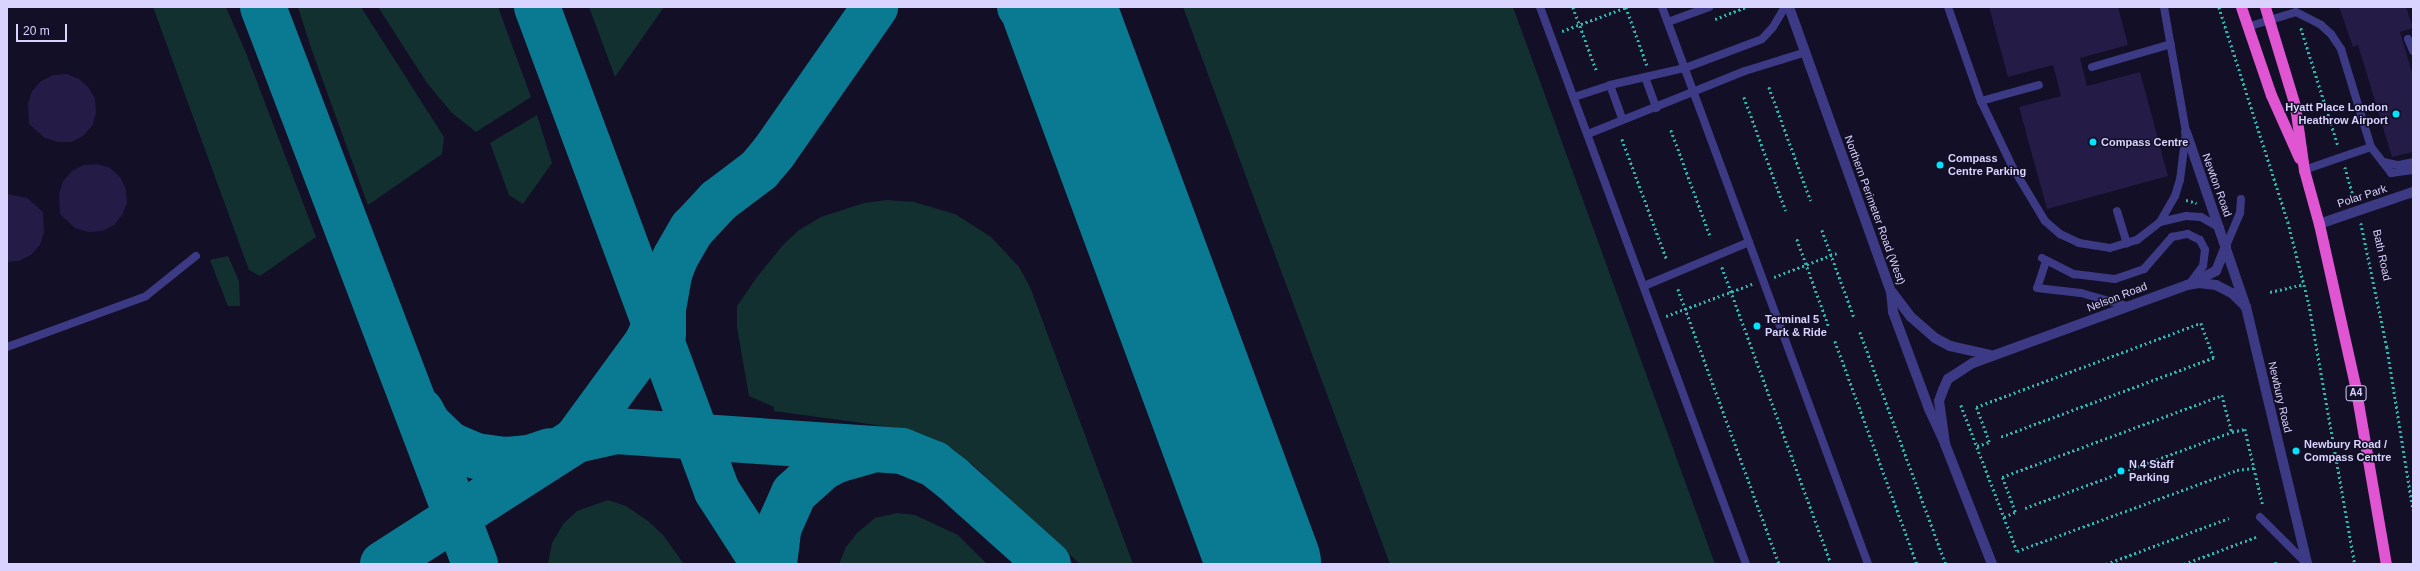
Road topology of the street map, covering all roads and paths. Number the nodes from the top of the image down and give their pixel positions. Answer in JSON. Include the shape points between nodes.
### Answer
{"nodes":[{"id":1,"x":1540,"y":7,"type":"edge"},
{"id":2,"x":1573,"y":7,"type":"edge"},
{"id":3,"x":1626,"y":7,"type":"edge"},
{"id":4,"x":1662,"y":7,"type":"edge"},
{"id":5,"x":1709,"y":7,"type":"edge"},
{"id":6,"x":1785,"y":7,"type":"edge"},
{"id":7,"x":1788,"y":7,"type":"edge"},
{"id":8,"x":1948,"y":7,"type":"edge"},
{"id":9,"x":2164,"y":7,"type":"edge"},
{"id":10,"x":2219,"y":7,"type":"edge"},
{"id":11,"x":2241,"y":7,"type":"edge"},
{"id":12,"x":2265,"y":7,"type":"edge"},
{"id":13,"x":2296,"y":12,"type":"junction"},
{"id":14,"x":2269,"y":20,"type":"junction"},
{"id":15,"x":1668,"y":22,"type":"junction"},
{"id":16,"x":1579,"y":24,"type":"junction"},
{"id":17,"x":2248,"y":27,"type":"junction"},
{"id":18,"x":1551,"y":35,"type":"junction"},
{"id":19,"x":2408,"y":39,"type":"dead end"},
{"id":20,"x":2171,"y":44,"type":"junction"},
{"id":21,"x":2413,"y":51,"type":"edge"},
{"id":22,"x":1806,"y":52,"type":"junction"},
{"id":23,"x":2092,"y":67,"type":"dead end"},
{"id":24,"x":1685,"y":68,"type":"junction"},
{"id":25,"x":1648,"y":69,"type":"dead end"},
{"id":26,"x":1597,"y":72,"type":"dead end"},
{"id":27,"x":1645,"y":77,"type":"junction"},
{"id":28,"x":1610,"y":85,"type":"junction"},
{"id":29,"x":2039,"y":85,"type":"dead end"},
{"id":30,"x":1769,"y":87,"type":"dead end"},
{"id":31,"x":1694,"y":91,"type":"junction"},
{"id":32,"x":1744,"y":97,"type":"dead end"},
{"id":33,"x":1574,"y":98,"type":"junction"},
{"id":34,"x":1981,"y":101,"type":"junction"},
{"id":35,"x":1656,"y":108,"type":"junction"},
{"id":36,"x":1623,"y":120,"type":"junction"},
{"id":37,"x":1671,"y":130,"type":"dead end"},
{"id":38,"x":2186,"y":132,"type":"junction"},
{"id":39,"x":1588,"y":134,"type":"junction"},
{"id":40,"x":1622,"y":139,"type":"dead end"},
{"id":41,"x":2371,"y":146,"type":"junction"},
{"id":42,"x":2342,"y":156,"type":"junction"},
{"id":43,"x":2382,"y":162,"type":"junction"},
{"id":44,"x":2413,"y":162,"type":"edge"},
{"id":45,"x":2304,"y":170,"type":"junction"},
{"id":46,"x":2413,"y":170,"type":"edge"},
{"id":47,"x":2413,"y":192,"type":"edge"},
{"id":48,"x":2241,"y":199,"type":"dead end"},
{"id":49,"x":1811,"y":201,"type":"dead end"},
{"id":50,"x":1786,"y":210,"type":"dead end"},
{"id":51,"x":2358,"y":210,"type":"junction"},
{"id":52,"x":2117,"y":211,"type":"dead end"},
{"id":53,"x":2160,"y":222,"type":"junction"},
{"id":54,"x":2319,"y":224,"type":"junction"},
{"id":55,"x":2220,"y":228,"type":"junction"},
{"id":56,"x":1822,"y":230,"type":"dead end"},
{"id":57,"x":1711,"y":238,"type":"dead end"},
{"id":58,"x":1797,"y":239,"type":"dead end"},
{"id":59,"x":1749,"y":242,"type":"junction"},
{"id":60,"x":2127,"y":244,"type":"junction"},
{"id":61,"x":2226,"y":246,"type":"junction"},
{"id":62,"x":1837,"y":253,"type":"dead end"},
{"id":63,"x":1832,"y":255,"type":"junction"},
{"id":64,"x":196,"y":256,"type":"dead end"},
{"id":65,"x":1667,"y":260,"type":"dead end"},
{"id":66,"x":1806,"y":265,"type":"junction"},
{"id":67,"x":1722,"y":267,"type":"dead end"},
{"id":68,"x":1763,"y":280,"type":"junction"},
{"id":69,"x":2304,"y":284,"type":"junction"},
{"id":70,"x":2187,"y":285,"type":"junction"},
{"id":71,"x":1644,"y":286,"type":"junction"},
{"id":72,"x":1678,"y":289,"type":"dead end"},
{"id":73,"x":1731,"y":292,"type":"junction"},
{"id":74,"x":1891,"y":292,"type":"junction"},
{"id":75,"x":2270,"y":292,"type":"dead end"},
{"id":76,"x":2127,"y":306,"type":"junction"},
{"id":77,"x":2246,"y":306,"type":"junction"},
{"id":78,"x":1685,"y":309,"type":"junction"},
{"id":79,"x":1854,"y":317,"type":"dead end"},
{"id":80,"x":1656,"y":319,"type":"junction"},
{"id":81,"x":1829,"y":327,"type":"dead end"},
{"id":82,"x":1860,"y":332,"type":"dead end"},
{"id":83,"x":1834,"y":341,"type":"dead end"},
{"id":84,"x":7,"y":347,"type":"edge"},
{"id":85,"x":1992,"y":356,"type":"junction"},
{"id":86,"x":1961,"y":405,"type":"dead end"},
{"id":87,"x":2232,"y":432,"type":"junction"},
{"id":88,"x":1999,"y":438,"type":"dead end"},
{"id":89,"x":1945,"y":444,"type":"junction"},
{"id":90,"x":1977,"y":446,"type":"junction"},
{"id":91,"x":2254,"y":468,"type":"junction"},
{"id":92,"x":2025,"y":508,"type":"dead end"},
{"id":93,"x":2263,"y":508,"type":"dead end"},
{"id":94,"x":2413,"y":510,"type":"edge"},
{"id":95,"x":2004,"y":517,"type":"junction"},
{"id":96,"x":2260,"y":517,"type":"dead end"},
{"id":97,"x":2229,"y":518,"type":"dead end"},
{"id":98,"x":2256,"y":537,"type":"dead end"},
{"id":99,"x":1746,"y":564,"type":"edge"},
{"id":100,"x":1779,"y":564,"type":"edge"},
{"id":101,"x":1831,"y":564,"type":"edge"},
{"id":102,"x":1868,"y":564,"type":"edge"},
{"id":103,"x":1917,"y":564,"type":"edge"},
{"id":104,"x":1946,"y":564,"type":"edge"},
{"id":105,"x":1992,"y":564,"type":"edge"},
{"id":106,"x":2106,"y":564,"type":"edge"},
{"id":107,"x":2184,"y":564,"type":"edge"},
{"id":108,"x":2307,"y":564,"type":"edge"},
{"id":109,"x":2355,"y":564,"type":"edge"},
{"id":110,"x":2386,"y":564,"type":"edge"}],
"edges":[{"from":1,"to":18,"type":"lane"},
{"from":2,"to":16,"type":"path"},
{"from":3,"to":16,"type":"path"},
{"from":3,"to":25,"type":"path"},
{"from":4,"to":15,"type":"lane"},
{"from":5,"to":15,"type":"lane"},
{"from":6,"to":24,"type":"lane","via":[[1762,39]]},
{"from":7,"to":22,"type":"street","name":"Northern Perimeter Road (West)"},
{"from":8,"to":34,"type":"lane"},
{"from":9,"to":20,"type":"lane"},
{"from":10,"to":69,"type":"path","via":[[2261,134]]},
{"from":11,"to":17,"type":"highway","number":"A4"},
{"from":12,"to":14,"type":"highway","number":"A4"},
{"from":13,"to":14,"type":"lane"},
{"from":13,"to":41,"type":"lane","via":[[2321,25],[2339,44]]},
{"from":13,"to":42,"type":"path","name":"Bath Road"},
{"from":14,"to":17,"type":"lane"},
{"from":14,"to":45,"type":"highway","number":"A4","via":[[2290,86]]},
{"from":15,"to":24,"type":"lane"},
{"from":16,"to":18,"type":"path"},
{"from":16,"to":26,"type":"path"},
{"from":17,"to":45,"type":"highway","number":"A4","via":[[2271,95]]},
{"from":18,"to":33,"type":"lane"},
{"from":19,"to":21,"type":"lane"},
{"from":20,"to":23,"type":"lane"},
{"from":20,"to":38,"type":"lane"},
{"from":22,"to":31,"type":"lane"},
{"from":22,"to":74,"type":"street","name":"Northern Perimeter Road (West)"},
{"from":24,"to":27,"type":"lane"},
{"from":24,"to":31,"type":"lane"},
{"from":27,"to":28,"type":"lane"},
{"from":27,"to":35,"type":"lane"},
{"from":28,"to":33,"type":"lane"},
{"from":28,"to":36,"type":"lane"},
{"from":29,"to":34,"type":"lane"},
{"from":30,"to":49,"type":"path"},
{"from":31,"to":35,"type":"lane"},
{"from":31,"to":59,"type":"lane"},
{"from":32,"to":50,"type":"path"},
{"from":33,"to":39,"type":"lane"},
{"from":34,"to":60,"type":"lane","via":[[2014,168],[2045,221],[2060,234],[2079,243],[2110,248]]},
{"from":35,"to":36,"type":"lane"},
{"from":36,"to":39,"type":"lane"},
{"from":37,"to":57,"type":"path"},
{"from":38,"to":53,"type":"lane","via":[[2180,180],[2175,196]]},
{"from":38,"to":55,"type":"street","name":"Newton Road"},
{"from":39,"to":71,"type":"lane"},
{"from":40,"to":65,"type":"path"},
{"from":41,"to":42,"type":"lane"},
{"from":41,"to":43,"type":"lane"},
{"from":42,"to":45,"type":"lane"},
{"from":42,"to":51,"type":"path","name":"Bath Road"},
{"from":43,"to":44,"type":"lane","via":[[2392,166]]},
{"from":43,"to":46,"type":"lane","via":[[2392,174]]},
{"from":45,"to":54,"type":"highway","number":"A4"},
{"from":47,"to":51,"type":"street","name":"Polar Park"},
{"from":48,"to":61,"type":"lane","via":[[2240,213]]},
{"from":51,"to":54,"type":"street","name":"Polar Park"},
{"from":51,"to":94,"type":"path","name":"Bath Road","via":[[2384,332]]},
{"from":52,"to":60,"type":"lane"},
{"from":53,"to":55,"type":"lane","via":[[2186,216],[2201,217]]},
{"from":53,"to":60,"type":"lane","via":[[2148,233]]},
{"from":54,"to":110,"type":"highway","number":"A4","via":[[2355,385]]},
{"from":55,"to":61,"type":"street","name":"Newton Road"},
{"from":56,"to":63,"type":"path"},
{"from":58,"to":66,"type":"path"},
{"from":59,"to":68,"type":"lane"},
{"from":59,"to":71,"type":"lane"},
{"from":61,"to":70,"type":"street","via":[[2216,271]]},
{"from":61,"to":77,"type":"street","name":"Newton Road"},
{"from":62,"to":63,"type":"path"},
{"from":63,"to":66,"type":"path"},
{"from":63,"to":79,"type":"path"},
{"from":64,"to":84,"type":"lane","via":[[146,296]]},
{"from":66,"to":68,"type":"path"},
{"from":66,"to":81,"type":"path"},
{"from":67,"to":73,"type":"path"},
{"from":68,"to":73,"type":"path"},
{"from":68,"to":102,"type":"lane"},
{"from":69,"to":75,"type":"path"},
{"from":69,"to":109,"type":"path"},
{"from":70,"to":76,"type":"street","name":"Nelson Road"},
{"from":70,"to":76,"type":"lane","via":[[2197,275],[2206,256],[2200,240],[2188,234],[2172,236],[2144,269],[2115,279],[2087,277],[2044,260],[2037,288],[2081,293]]},
{"from":70,"to":77,"type":"street","name":"Nelson Road","via":[[2216,285],[2232,293]]},
{"from":71,"to":80,"type":"lane"},
{"from":72,"to":78,"type":"path"},
{"from":73,"to":78,"type":"path"},
{"from":73,"to":101,"type":"path"},
{"from":74,"to":85,"type":"street","via":[[1911,317],[1935,338],[1950,346]]},
{"from":74,"to":89,"type":"street","name":"Northern Perimeter Road (West)","via":[[1894,312],[1929,410]]},
{"from":76,"to":85,"type":"street","name":"Nelson Road"},
{"from":77,"to":108,"type":"street","name":"Newbury Road"},
{"from":78,"to":80,"type":"path"},
{"from":78,"to":100,"type":"path"},
{"from":80,"to":99,"type":"lane"},
{"from":82,"to":104,"type":"path"},
{"from":83,"to":103,"type":"path"},
{"from":85,"to":89,"type":"street","name":"Nelson Road","via":[[1958,372],[1948,379],[1942,390],[1939,401]]},
{"from":86,"to":90,"type":"path"},
{"from":87,"to":91,"type":"path","via":[[2245,429]]},
{"from":87,"to":92,"type":"path"},
{"from":87,"to":95,"type":"path","via":[[2222,395],[2002,477],[2015,512]]},
{"from":88,"to":90,"type":"path","via":[[2214,358],[2201,323],[1976,407],[1989,442]]},
{"from":89,"to":105,"type":"street"},
{"from":90,"to":95,"type":"path"},
{"from":91,"to":93,"type":"path"},
{"from":91,"to":95,"type":"path","via":[[2237,470],[2017,551]]},
{"from":96,"to":108,"type":"lane"},
{"from":97,"to":106,"type":"path"},
{"from":98,"to":107,"type":"path"}]}
